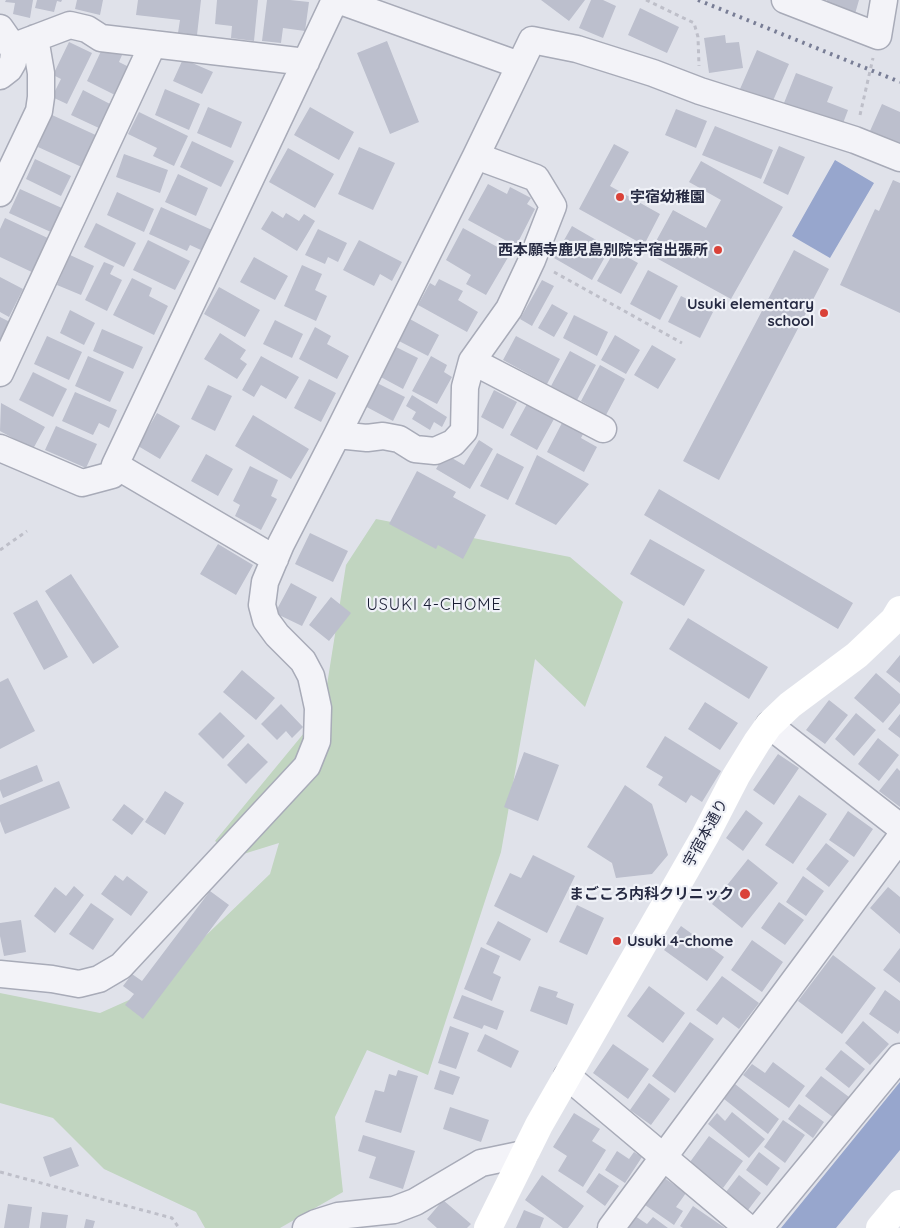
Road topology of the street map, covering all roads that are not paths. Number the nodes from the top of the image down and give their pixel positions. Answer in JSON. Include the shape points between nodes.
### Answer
{"nodes":[{"id":1,"x":337,"y":0,"type":"edge"},
{"id":2,"x":785,"y":0,"type":"edge"},
{"id":3,"x":884,"y":0,"type":"edge"},
{"id":4,"x":16,"y":38,"type":"edge"},
{"id":5,"x":153,"y":44,"type":"junction"},
{"id":6,"x":306,"y":62,"type":"junction"},
{"id":7,"x":519,"y":65,"type":"junction"},
{"id":8,"x":0,"y":76,"type":"edge"},
{"id":9,"x":476,"y":156,"type":"junction"},
{"id":10,"x":900,"y":158,"type":"edge"},
{"id":11,"x":0,"y":193,"type":"edge"},
{"id":12,"x":472,"y":361,"type":"junction"},
{"id":13,"x":0,"y":373,"type":"edge"},
{"id":14,"x":603,"y":429,"type":"dead end"},
{"id":15,"x":337,"y":435,"type":"junction"},
{"id":16,"x":0,"y":448,"type":"edge"},
{"id":17,"x":115,"y":465,"type":"junction"},
{"id":18,"x":275,"y":559,"type":"junction"},
{"id":19,"x":900,"y":610,"type":"edge"},
{"id":20,"x":769,"y":725,"type":"junction"},
{"id":21,"x":900,"y":827,"type":"edge"},
{"id":22,"x":900,"y":838,"type":"edge"},
{"id":23,"x":0,"y":974,"type":"edge"},
{"id":24,"x":900,"y":1057,"type":"edge"},
{"id":25,"x":567,"y":1076,"type":"junction"},
{"id":26,"x":524,"y":1154,"type":"junction"},
{"id":27,"x":664,"y":1157,"type":"junction"},
{"id":28,"x":900,"y":1204,"type":"edge"},
{"id":29,"x":306,"y":1228,"type":"edge"},
{"id":30,"x":488,"y":1228,"type":"edge"},
{"id":31,"x":611,"y":1228,"type":"edge"},
{"id":32,"x":748,"y":1228,"type":"edge"},
{"id":33,"x":759,"y":1228,"type":"edge"},
{"id":34,"x":880,"y":1228,"type":"edge"}],
"edges":[{"from":1,"to":6,"type":"street"},
{"from":1,"to":7,"type":"street"},
{"from":2,"to":3,"type":"street","via":[[878,36]]},
{"from":4,"to":5,"type":"street","via":[[70,25],[87,29],[101,38]]},
{"from":4,"to":8,"type":"street","via":[[13,62]]},
{"from":4,"to":11,"type":"street","via":[[41,73],[39,111]]},
{"from":5,"to":6,"type":"street"},
{"from":5,"to":13,"type":"street"},
{"from":6,"to":17,"type":"street"},
{"from":7,"to":9,"type":"street"},
{"from":7,"to":10,"type":"street","via":[[532,40],[577,50],[855,140]]},
{"from":9,"to":12,"type":"street","via":[[536,178],[553,206],[509,309]]},
{"from":9,"to":15,"type":"street"},
{"from":12,"to":14,"type":"street"},
{"from":12,"to":15,"type":"street","via":[[465,387],[464,431],[453,444],[435,451],[415,449],[383,436]]},
{"from":15,"to":18,"type":"street"},
{"from":16,"to":17,"type":"street","via":[[82,483],[112,475]]},
{"from":17,"to":18,"type":"street"},
{"from":18,"to":23,"type":"street","via":[[265,582],[262,605],[266,620],[277,636],[303,661],[311,676],[318,708],[317,741],[307,766],[121,966],[99,979],[79,984]]},
{"from":19,"to":20,"type":"street","name":"宇宿本通り","via":[[894,620],[857,655],[790,705]]},
{"from":20,"to":21,"type":"street"},
{"from":20,"to":25,"type":"street","name":"宇宿本通り","via":[[736,776]]},
{"from":22,"to":27,"type":"street"},
{"from":24,"to":33,"type":"street"},
{"from":25,"to":26,"type":"street","name":"宇宿本通り"},
{"from":25,"to":27,"type":"street"},
{"from":26,"to":29,"type":"street","via":[[481,1163],[415,1202],[394,1210],[338,1216]]},
{"from":26,"to":30,"type":"street","name":"宇宿本通り"},
{"from":27,"to":31,"type":"street"},
{"from":27,"to":32,"type":"street"},
{"from":28,"to":34,"type":"street"}]}
